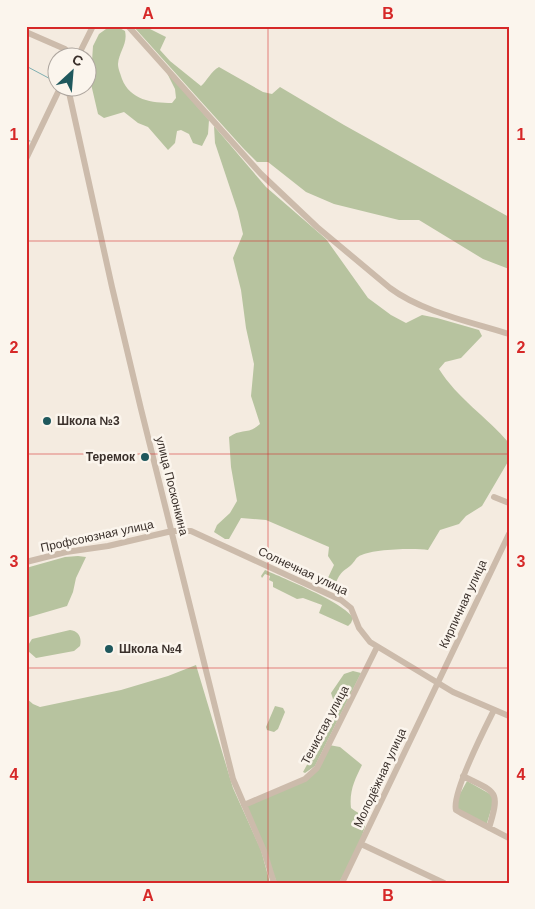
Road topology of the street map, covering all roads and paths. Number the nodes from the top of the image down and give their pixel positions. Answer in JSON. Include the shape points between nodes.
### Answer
{"nodes":[{"id":1,"x":93,"y":26,"type":"edge"},
{"id":2,"x":128,"y":26,"type":"edge"},
{"id":3,"x":26,"y":32,"type":"edge"},
{"id":4,"x":63,"y":48,"type":"edge"},
{"id":5,"x":82,"y":48,"type":"edge"},
{"id":6,"x":55,"y":98,"type":"edge"},
{"id":7,"x":70,"y":98,"type":"edge"},
{"id":8,"x":26,"y":159,"type":"edge"},
{"id":9,"x":509,"y":334,"type":"edge"},
{"id":10,"x":494,"y":497,"type":"dead end"},
{"id":11,"x":509,"y":503,"type":"edge"},
{"id":12,"x":172,"y":531,"type":"junction"},
{"id":13,"x":509,"y":534,"type":"edge"},
{"id":14,"x":26,"y":562,"type":"edge"},
{"id":15,"x":378,"y":647,"type":"junction"},
{"id":16,"x":437,"y":682,"type":"junction"},
{"id":17,"x":494,"y":710,"type":"junction"},
{"id":18,"x":509,"y":716,"type":"edge"},
{"id":19,"x":463,"y":776,"type":"junction"},
{"id":20,"x":244,"y":805,"type":"junction"},
{"id":21,"x":489,"y":828,"type":"junction"},
{"id":22,"x":509,"y":838,"type":"edge"},
{"id":23,"x":361,"y":844,"type":"junction"},
{"id":24,"x":274,"y":883,"type":"edge"},
{"id":25,"x":342,"y":883,"type":"edge"},
{"id":26,"x":444,"y":883,"type":"edge"}],
"edges":[{"from":1,"to":5,"type":"street"},
{"from":2,"to":9,"type":"street","via":[[261,174],[317,227],[390,288],[417,303]]},
{"from":3,"to":4,"type":"street"},
{"from":6,"to":8,"type":"street"},
{"from":7,"to":12,"type":"street","name":"улица Посконкина","via":[[112,287]]},
{"from":10,"to":11,"type":"street"},
{"from":12,"to":14,"type":"street","name":"Профсоюзная улица"},
{"from":12,"to":15,"type":"street","name":"Солнечная улица","via":[[191,531],[342,600],[353,611],[366,638]]},
{"from":12,"to":20,"type":"street","name":"улица Посконкина","via":[[233,779]]},
{"from":13,"to":16,"type":"street","name":"Кирпичная улица"},
{"from":15,"to":16,"type":"street","name":"Солнечная улица"},
{"from":15,"to":20,"type":"street","name":"Тенистая улица","via":[[312,774]]},
{"from":16,"to":17,"type":"street","name":"Солнечная улица"},
{"from":16,"to":23,"type":"street","name":"Молодёжная улица"},
{"from":17,"to":18,"type":"street","name":"Солнечная улица"},
{"from":17,"to":19,"type":"street"},
{"from":19,"to":21,"type":"street","via":[[493,791],[496,807]]},
{"from":19,"to":21,"type":"street","via":[[454,804],[456,810]]},
{"from":20,"to":24,"type":"street","name":"улица Посконкина"},
{"from":21,"to":22,"type":"street"},
{"from":23,"to":25,"type":"street","name":"Молодёжная улица"},
{"from":23,"to":26,"type":"street"}]}
